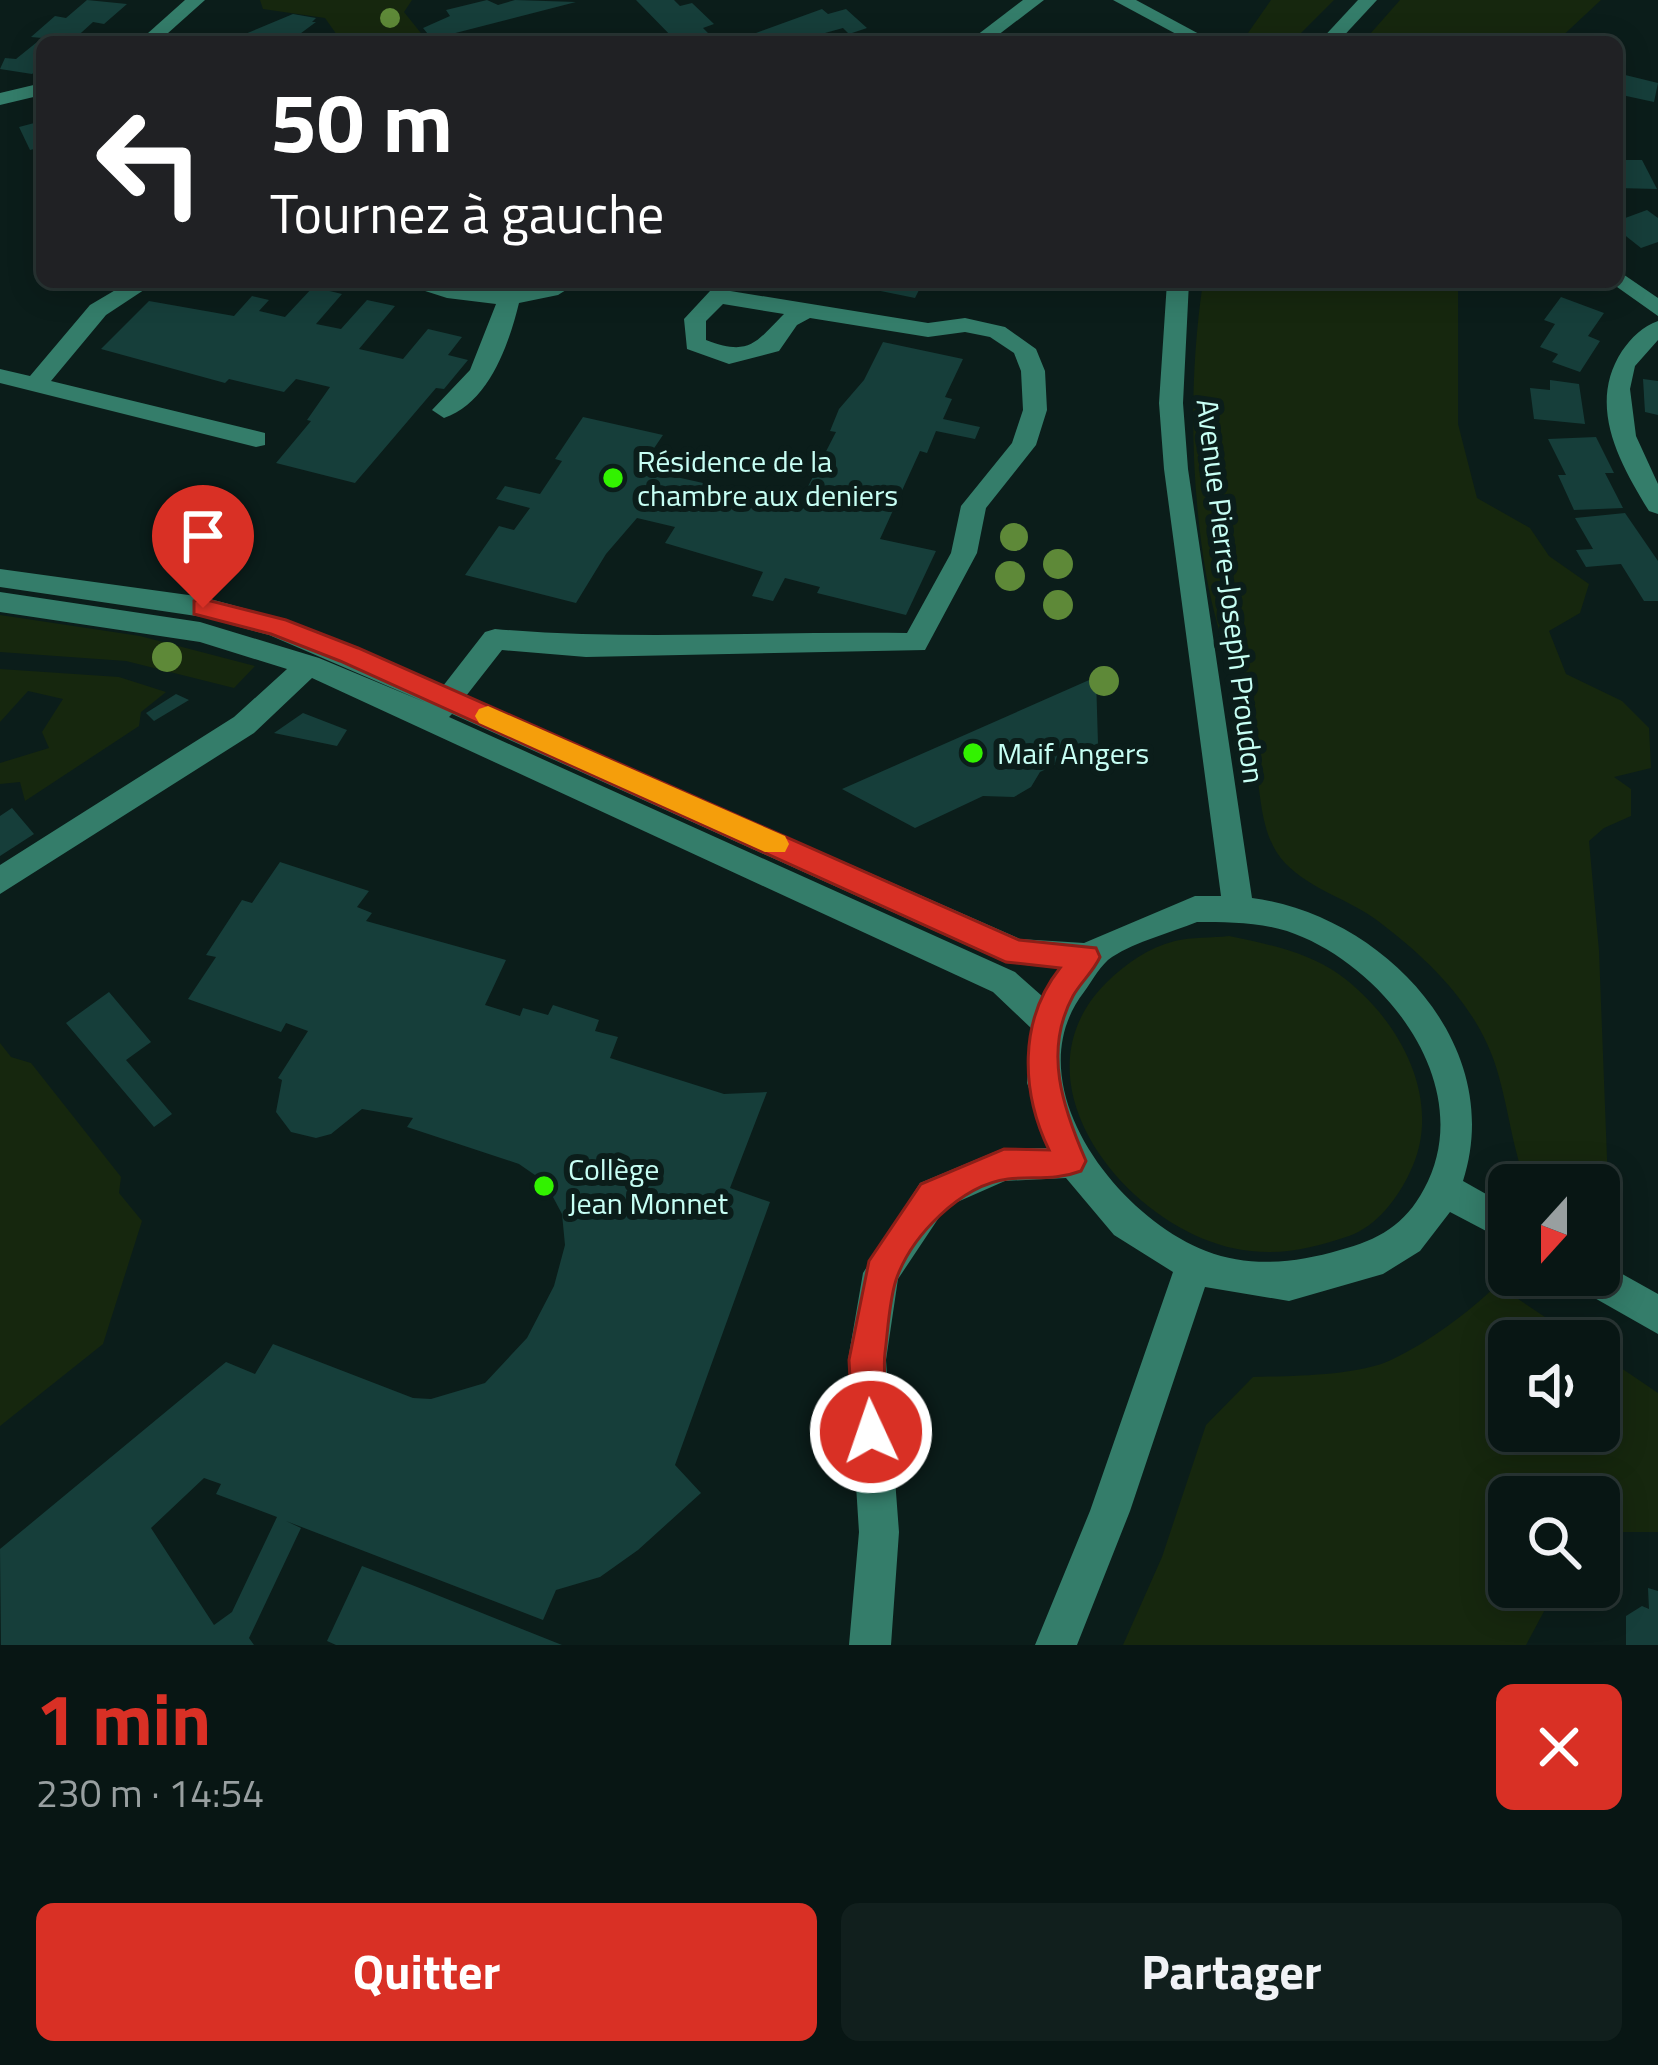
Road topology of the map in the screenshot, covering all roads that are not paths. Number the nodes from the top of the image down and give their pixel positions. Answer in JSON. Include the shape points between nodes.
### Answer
{"nodes":[{"id":1,"x":196,"y":0,"type":"edge"},
{"id":2,"x":1035,"y":0,"type":"edge"},
{"id":3,"x":1122,"y":0,"type":"edge"},
{"id":4,"x":1368,"y":0,"type":"edge"},
{"id":5,"x":154,"y":36,"type":"edge"},
{"id":6,"x":984,"y":36,"type":"edge"},
{"id":7,"x":1193,"y":36,"type":"edge"},
{"id":8,"x":1334,"y":36,"type":"edge"},
{"id":9,"x":36,"y":90,"type":"edge"},
{"id":10,"x":0,"y":99,"type":"edge"},
{"id":11,"x":1623,"y":281,"type":"edge"},
{"id":12,"x":135,"y":288,"type":"edge"},
{"id":13,"x":434,"y":288,"type":"edge"},
{"id":14,"x":558,"y":288,"type":"edge"},
{"id":15,"x":1178,"y":288,"type":"edge"},
{"id":16,"x":509,"y":295,"type":"junction"},
{"id":17,"x":1653,"y":299,"type":"edge"},
{"id":18,"x":806,"y":311,"type":"dead end"},
{"id":19,"x":1658,"y":328,"type":"edge"},
{"id":20,"x":0,"y":376,"type":"edge"},
{"id":21,"x":38,"y":382,"type":"junction"},
{"id":22,"x":444,"y":410,"type":"dead end"},
{"id":23,"x":256,"y":439,"type":"dead end"},
{"id":24,"x":1658,"y":505,"type":"edge"},
{"id":25,"x":0,"y":578,"type":"edge"},
{"id":26,"x":0,"y":602,"type":"edge"},
{"id":27,"x":309,"y":665,"type":"junction"},
{"id":28,"x":440,"y":709,"type":"junction"},
{"id":29,"x":0,"y":881,"type":"edge"},
{"id":30,"x":1238,"y":908,"type":"junction"},
{"id":31,"x":1086,"y":957,"type":"junction"},
{"id":32,"x":1048,"y":1022,"type":"junction"},
{"id":33,"x":1070,"y":1161,"type":"junction"},
{"id":34,"x":1445,"y":1190,"type":"junction"},
{"id":35,"x":1488,"y":1214,"type":"edge"},
{"id":36,"x":1194,"y":1264,"type":"junction"},
{"id":37,"x":1620,"y":1293,"type":"edge"},
{"id":38,"x":1658,"y":1316,"type":"edge"},
{"id":39,"x":870,"y":1645,"type":"edge"},
{"id":40,"x":1056,"y":1645,"type":"edge"}],
"edges":[{"from":1,"to":5,"type":"street"},
{"from":2,"to":6,"type":"street"},
{"from":3,"to":7,"type":"street"},
{"from":4,"to":8,"type":"street"},
{"from":9,"to":10,"type":"street"},
{"from":11,"to":17,"type":"street"},
{"from":12,"to":21,"type":"street","via":[[98,310]]},
{"from":13,"to":16,"type":"street"},
{"from":14,"to":16,"type":"street"},
{"from":15,"to":30,"type":"street","name":"Avenue Pierre-Joseph Proudon","via":[[1176,469]]},
{"from":16,"to":22,"type":"street","via":[[491,361]]},
{"from":18,"to":28,"type":"street","via":[[998,332],[1024,349],[1033,371],[1035,410],[1024,445],[974,506],[964,553],[915,643],[586,647],[495,639]]},
{"from":19,"to":24,"type":"street","via":[[1625,356],[1614,399]]},
{"from":20,"to":21,"type":"street"},
{"from":21,"to":23,"type":"street"},
{"from":25,"to":28,"type":"street","via":[[277,627]]},
{"from":26,"to":27,"type":"street","via":[[200,632]]},
{"from":27,"to":28,"type":"street"},
{"from":27,"to":29,"type":"street","via":[[244,725]]},
{"from":28,"to":31,"type":"street","via":[[1017,953]]},
{"from":28,"to":32,"type":"street","via":[[1004,982]]},
{"from":30,"to":31,"type":"street","via":[[1154,917]]},
{"from":30,"to":34,"type":"street","via":[[1294,920],[1348,946],[1395,982],[1431,1029],[1453,1082],[1458,1137]]},
{"from":31,"to":32,"type":"street"},
{"from":32,"to":33,"type":"street","via":[[1044,1090]]},
{"from":33,"to":36,"type":"street","via":[[1122,1222]]},
{"from":33,"to":39,"type":"street","via":[[1004,1164],[933,1195],[881,1273],[867,1360],[879,1532]]},
{"from":34,"to":35,"type":"street"},
{"from":34,"to":36,"type":"street","via":[[1421,1226],[1345,1274],[1296,1282]]},
{"from":36,"to":40,"type":"street"},
{"from":37,"to":38,"type":"street"}]}
